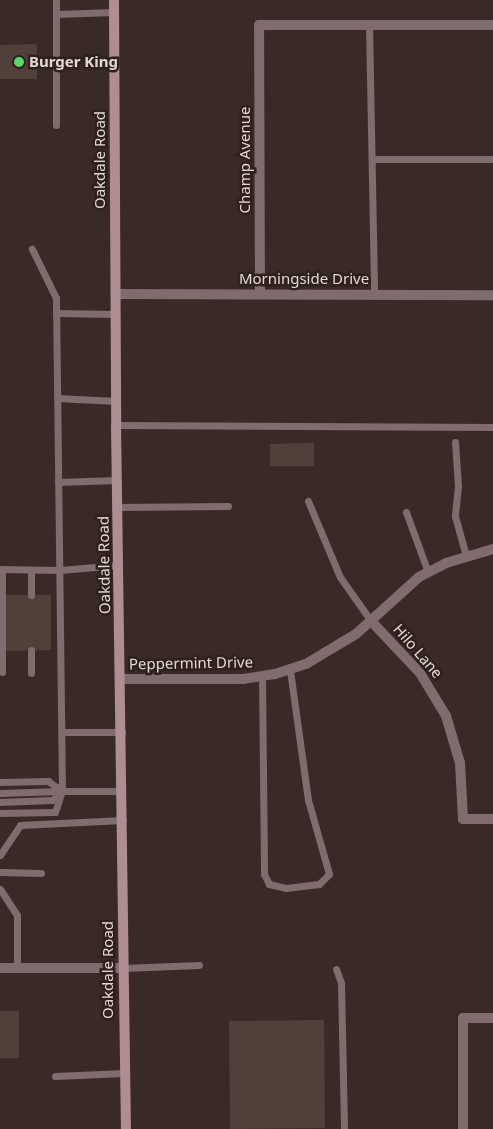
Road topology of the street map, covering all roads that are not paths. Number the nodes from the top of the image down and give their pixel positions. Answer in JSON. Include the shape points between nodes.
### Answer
{"nodes":[{"id":1,"x":56,"y":0,"type":"edge"},
{"id":2,"x":114,"y":0,"type":"edge"},
{"id":3,"x":114,"y":12,"type":"junction"},
{"id":4,"x":56,"y":14,"type":"junction"},
{"id":5,"x":369,"y":25,"type":"junction"},
{"id":6,"x":493,"y":25,"type":"edge"},
{"id":7,"x":56,"y":125,"type":"dead end"},
{"id":8,"x":372,"y":159,"type":"junction"},
{"id":9,"x":493,"y":159,"type":"edge"},
{"id":10,"x":32,"y":249,"type":"dead end"},
{"id":11,"x":116,"y":294,"type":"junction"},
{"id":12,"x":260,"y":294,"type":"junction"},
{"id":13,"x":374,"y":295,"type":"junction"},
{"id":14,"x":493,"y":295,"type":"edge"},
{"id":15,"x":56,"y":313,"type":"junction"},
{"id":16,"x":116,"y":314,"type":"junction"},
{"id":17,"x":57,"y":398,"type":"junction"},
{"id":18,"x":116,"y":401,"type":"junction"},
{"id":19,"x":116,"y":425,"type":"junction"},
{"id":20,"x":493,"y":427,"type":"edge"},
{"id":21,"x":455,"y":442,"type":"dead end"},
{"id":22,"x":117,"y":480,"type":"junction"},
{"id":23,"x":58,"y":482,"type":"junction"},
{"id":24,"x":308,"y":501,"type":"dead end"},
{"id":25,"x":228,"y":506,"type":"dead end"},
{"id":26,"x":118,"y":507,"type":"junction"},
{"id":27,"x":406,"y":512,"type":"dead end"},
{"id":28,"x":493,"y":549,"type":"edge"},
{"id":29,"x":466,"y":556,"type":"junction"},
{"id":30,"x":119,"y":565,"type":"junction"},
{"id":31,"x":1,"y":569,"type":"edge"},
{"id":32,"x":30,"y":570,"type":"junction"},
{"id":33,"x":60,"y":570,"type":"junction"},
{"id":34,"x":428,"y":572,"type":"junction"},
{"id":35,"x":30,"y":595,"type":"dead end"},
{"id":36,"x":370,"y":621,"type":"junction"},
{"id":37,"x":30,"y":650,"type":"dead end"},
{"id":38,"x":290,"y":670,"type":"junction"},
{"id":39,"x":2,"y":672,"type":"dead end"},
{"id":40,"x":31,"y":673,"type":"dead end"},
{"id":41,"x":262,"y":676,"type":"junction"},
{"id":42,"x":121,"y":679,"type":"junction"},
{"id":43,"x":62,"y":732,"type":"junction"},
{"id":44,"x":122,"y":732,"type":"junction"},
{"id":45,"x":0,"y":782,"type":"edge"},
{"id":46,"x":122,"y":790,"type":"junction"},
{"id":47,"x":62,"y":791,"type":"junction"},
{"id":48,"x":0,"y":793,"type":"edge"},
{"id":49,"x":0,"y":802,"type":"edge"},
{"id":50,"x":0,"y":813,"type":"edge"},
{"id":51,"x":122,"y":820,"type":"junction"},
{"id":52,"x":493,"y":820,"type":"edge"},
{"id":53,"x":0,"y":855,"type":"edge"},
{"id":54,"x":0,"y":872,"type":"edge"},
{"id":55,"x":41,"y":873,"type":"dead end"},
{"id":56,"x":0,"y":889,"type":"edge"},
{"id":57,"x":199,"y":965,"type":"dead end"},
{"id":58,"x":0,"y":968,"type":"edge"},
{"id":59,"x":17,"y":968,"type":"junction"},
{"id":60,"x":123,"y":968,"type":"junction"},
{"id":61,"x":336,"y":970,"type":"dead end"},
{"id":62,"x":493,"y":1018,"type":"edge"},
{"id":63,"x":124,"y":1073,"type":"junction"},
{"id":64,"x":55,"y":1076,"type":"dead end"},
{"id":65,"x":126,"y":1129,"type":"edge"},
{"id":66,"x":344,"y":1129,"type":"edge"},
{"id":67,"x":464,"y":1129,"type":"edge"}],
"edges":[{"from":1,"to":4,"type":"lane"},
{"from":2,"to":3,"type":"main road","name":"Oakdale Road"},
{"from":3,"to":4,"type":"lane"},
{"from":3,"to":11,"type":"main road","name":"Oakdale Road"},
{"from":4,"to":7,"type":"lane"},
{"from":5,"to":6,"type":"street"},
{"from":5,"to":8,"type":"lane"},
{"from":5,"to":12,"type":"street","name":"Champ Avenue","via":[[259,25]]},
{"from":8,"to":9,"type":"lane"},
{"from":8,"to":13,"type":"lane"},
{"from":10,"to":15,"type":"lane","via":[[56,298]]},
{"from":11,"to":12,"type":"street","name":"Morningside Drive"},
{"from":11,"to":16,"type":"main road","name":"Oakdale Road"},
{"from":12,"to":13,"type":"street","name":"Morningside Drive"},
{"from":13,"to":14,"type":"street","name":"Morningside Drive"},
{"from":15,"to":16,"type":"lane"},
{"from":15,"to":17,"type":"lane"},
{"from":16,"to":18,"type":"main road","name":"Oakdale Road"},
{"from":17,"to":18,"type":"lane"},
{"from":17,"to":23,"type":"lane"},
{"from":18,"to":19,"type":"main road","name":"Oakdale Road"},
{"from":19,"to":20,"type":"lane"},
{"from":19,"to":22,"type":"main road","name":"Oakdale Road"},
{"from":21,"to":29,"type":"lane","via":[[458,486],[455,516]]},
{"from":22,"to":23,"type":"lane"},
{"from":22,"to":26,"type":"main road","name":"Oakdale Road"},
{"from":23,"to":33,"type":"lane"},
{"from":24,"to":36,"type":"lane","via":[[340,576]]},
{"from":25,"to":26,"type":"lane"},
{"from":26,"to":30,"type":"main road","name":"Oakdale Road"},
{"from":27,"to":34,"type":"lane"},
{"from":28,"to":29,"type":"street","name":"Peppermint Drive"},
{"from":29,"to":34,"type":"street","name":"Peppermint Drive"},
{"from":30,"to":33,"type":"lane"},
{"from":30,"to":42,"type":"main road","name":"Oakdale Road"},
{"from":31,"to":32,"type":"lane"},
{"from":31,"to":39,"type":"lane"},
{"from":32,"to":33,"type":"lane"},
{"from":32,"to":35,"type":"lane"},
{"from":33,"to":43,"type":"lane"},
{"from":34,"to":36,"type":"street","name":"Peppermint Drive","via":[[400,592]]},
{"from":36,"to":38,"type":"street","name":"Peppermint Drive","via":[[329,653]]},
{"from":36,"to":52,"type":"street","name":"Hilo Lane","via":[[420,673],[446,716],[460,763],[463,819]]},
{"from":37,"to":40,"type":"lane"},
{"from":38,"to":41,"type":"street","name":"Peppermint Drive"},
{"from":38,"to":41,"type":"lane","via":[[308,800],[329,874],[319,884],[286,888],[269,884],[264,874]]},
{"from":41,"to":42,"type":"street","name":"Peppermint Drive","via":[[243,679]]},
{"from":42,"to":44,"type":"main road","name":"Oakdale Road"},
{"from":43,"to":44,"type":"lane"},
{"from":43,"to":47,"type":"lane"},
{"from":44,"to":46,"type":"main road","name":"Oakdale Road"},
{"from":45,"to":47,"type":"lane","via":[[48,781]]},
{"from":46,"to":47,"type":"lane"},
{"from":46,"to":51,"type":"main road","name":"Oakdale Road"},
{"from":47,"to":48,"type":"lane"},
{"from":47,"to":49,"type":"lane","via":[[52,800]]},
{"from":47,"to":50,"type":"lane","via":[[55,812]]},
{"from":51,"to":53,"type":"lane","via":[[20,826]]},
{"from":51,"to":60,"type":"main road","name":"Oakdale Road"},
{"from":54,"to":55,"type":"lane"},
{"from":56,"to":59,"type":"lane","via":[[17,915]]},
{"from":57,"to":60,"type":"lane"},
{"from":58,"to":59,"type":"street"},
{"from":59,"to":60,"type":"street"},
{"from":60,"to":63,"type":"main road","name":"Oakdale Road"},
{"from":61,"to":66,"type":"lane","via":[[341,983]]},
{"from":62,"to":67,"type":"street","via":[[464,1018]]},
{"from":63,"to":64,"type":"lane"},
{"from":63,"to":65,"type":"main road","name":"Oakdale Road"}]}
